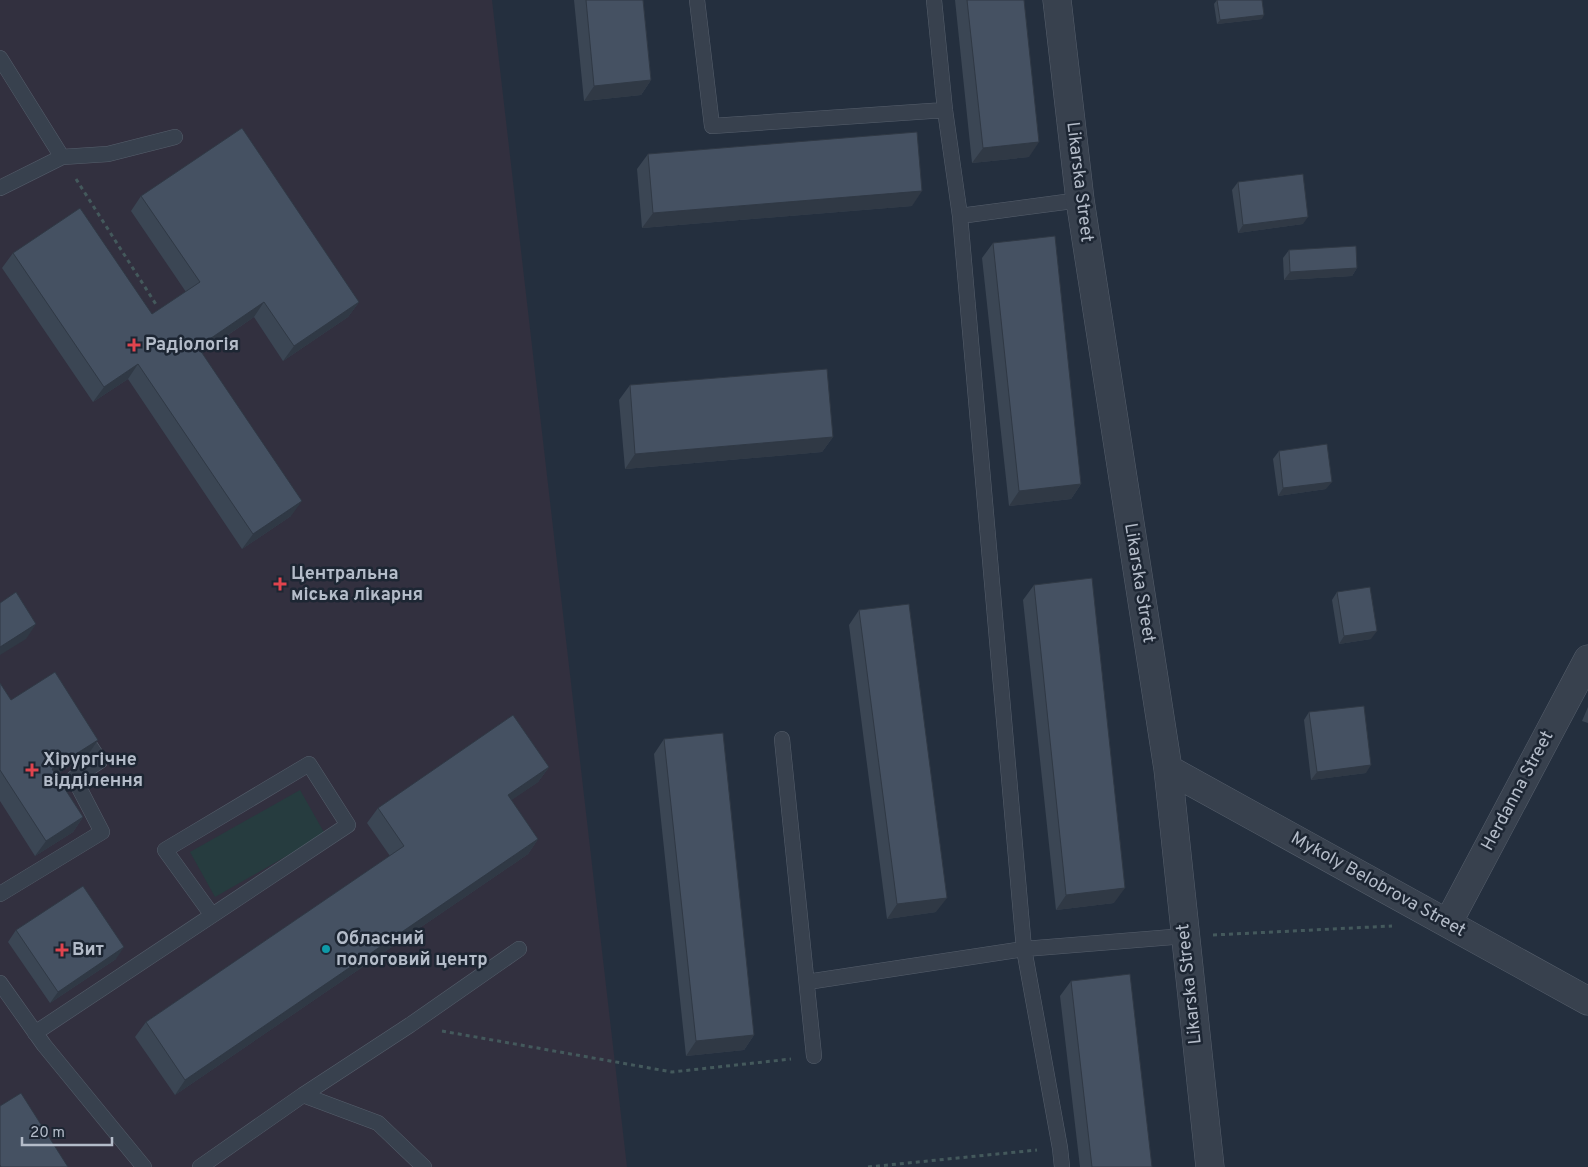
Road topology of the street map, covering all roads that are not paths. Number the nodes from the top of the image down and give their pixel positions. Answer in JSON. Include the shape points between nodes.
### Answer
{"nodes":[{"id":1,"x":697,"y":0,"type":"edge"},
{"id":2,"x":934,"y":0,"type":"edge"},
{"id":3,"x":1057,"y":0,"type":"edge"},
{"id":4,"x":0,"y":58,"type":"edge"},
{"id":5,"x":945,"y":110,"type":"junction"},
{"id":6,"x":175,"y":137,"type":"dead end"},
{"id":7,"x":62,"y":157,"type":"junction"},
{"id":8,"x":0,"y":188,"type":"edge"},
{"id":9,"x":1080,"y":200,"type":"junction"},
{"id":10,"x":960,"y":216,"type":"junction"},
{"id":11,"x":1588,"y":660,"type":"edge"},
{"id":12,"x":74,"y":722,"type":"edge"},
{"id":13,"x":782,"y":739,"type":"dead end"},
{"id":14,"x":1168,"y":769,"type":"junction"},
{"id":15,"x":0,"y":894,"type":"edge"},
{"id":16,"x":212,"y":915,"type":"junction"},
{"id":17,"x":1448,"y":924,"type":"junction"},
{"id":18,"x":1185,"y":936,"type":"junction"},
{"id":19,"x":519,"y":949,"type":"dead end"},
{"id":20,"x":1024,"y":949,"type":"junction"},
{"id":21,"x":807,"y":982,"type":"junction"},
{"id":22,"x":0,"y":983,"type":"edge"},
{"id":23,"x":1588,"y":1001,"type":"edge"},
{"id":24,"x":35,"y":1033,"type":"junction"},
{"id":25,"x":814,"y":1056,"type":"road end"},
{"id":26,"x":303,"y":1095,"type":"junction"},
{"id":27,"x":144,"y":1167,"type":"edge"},
{"id":28,"x":200,"y":1167,"type":"edge"},
{"id":29,"x":424,"y":1167,"type":"edge"},
{"id":30,"x":1062,"y":1167,"type":"edge"},
{"id":31,"x":1210,"y":1167,"type":"edge"}],
"edges":[{"from":1,"to":5,"type":"lane","via":[[712,126]]},
{"from":2,"to":5,"type":"lane"},
{"from":3,"to":9,"type":"street","name":"Likarska Street"},
{"from":4,"to":7,"type":"lane"},
{"from":5,"to":10,"type":"lane"},
{"from":6,"to":7,"type":"lane","via":[[108,154]]},
{"from":7,"to":8,"type":"lane"},
{"from":9,"to":10,"type":"lane"},
{"from":9,"to":14,"type":"street","name":"Likarska Street"},
{"from":10,"to":20,"type":"lane"},
{"from":11,"to":17,"type":"street","name":"Herdanna Street"},
{"from":12,"to":15,"type":"lane","via":[[100,761],[74,778],[102,832]]},
{"from":13,"to":21,"type":"lane"},
{"from":14,"to":17,"type":"street","name":"Mykoly Belobrova Street"},
{"from":14,"to":18,"type":"street","name":"Likarska Street"},
{"from":16,"to":16,"type":"lane","via":[[348,824],[308,764],[165,850]]},
{"from":16,"to":24,"type":"lane"},
{"from":17,"to":23,"type":"street","name":"Mykoly Belobrova Street"},
{"from":18,"to":20,"type":"lane"},
{"from":18,"to":31,"type":"street","name":"Likarska Street"},
{"from":19,"to":26,"type":"lane"},
{"from":20,"to":21,"type":"lane"},
{"from":20,"to":30,"type":"lane"},
{"from":21,"to":25,"type":"lane"},
{"from":22,"to":24,"type":"lane"},
{"from":24,"to":27,"type":"lane"},
{"from":26,"to":28,"type":"lane"},
{"from":26,"to":29,"type":"lane","via":[[378,1123]]}]}
